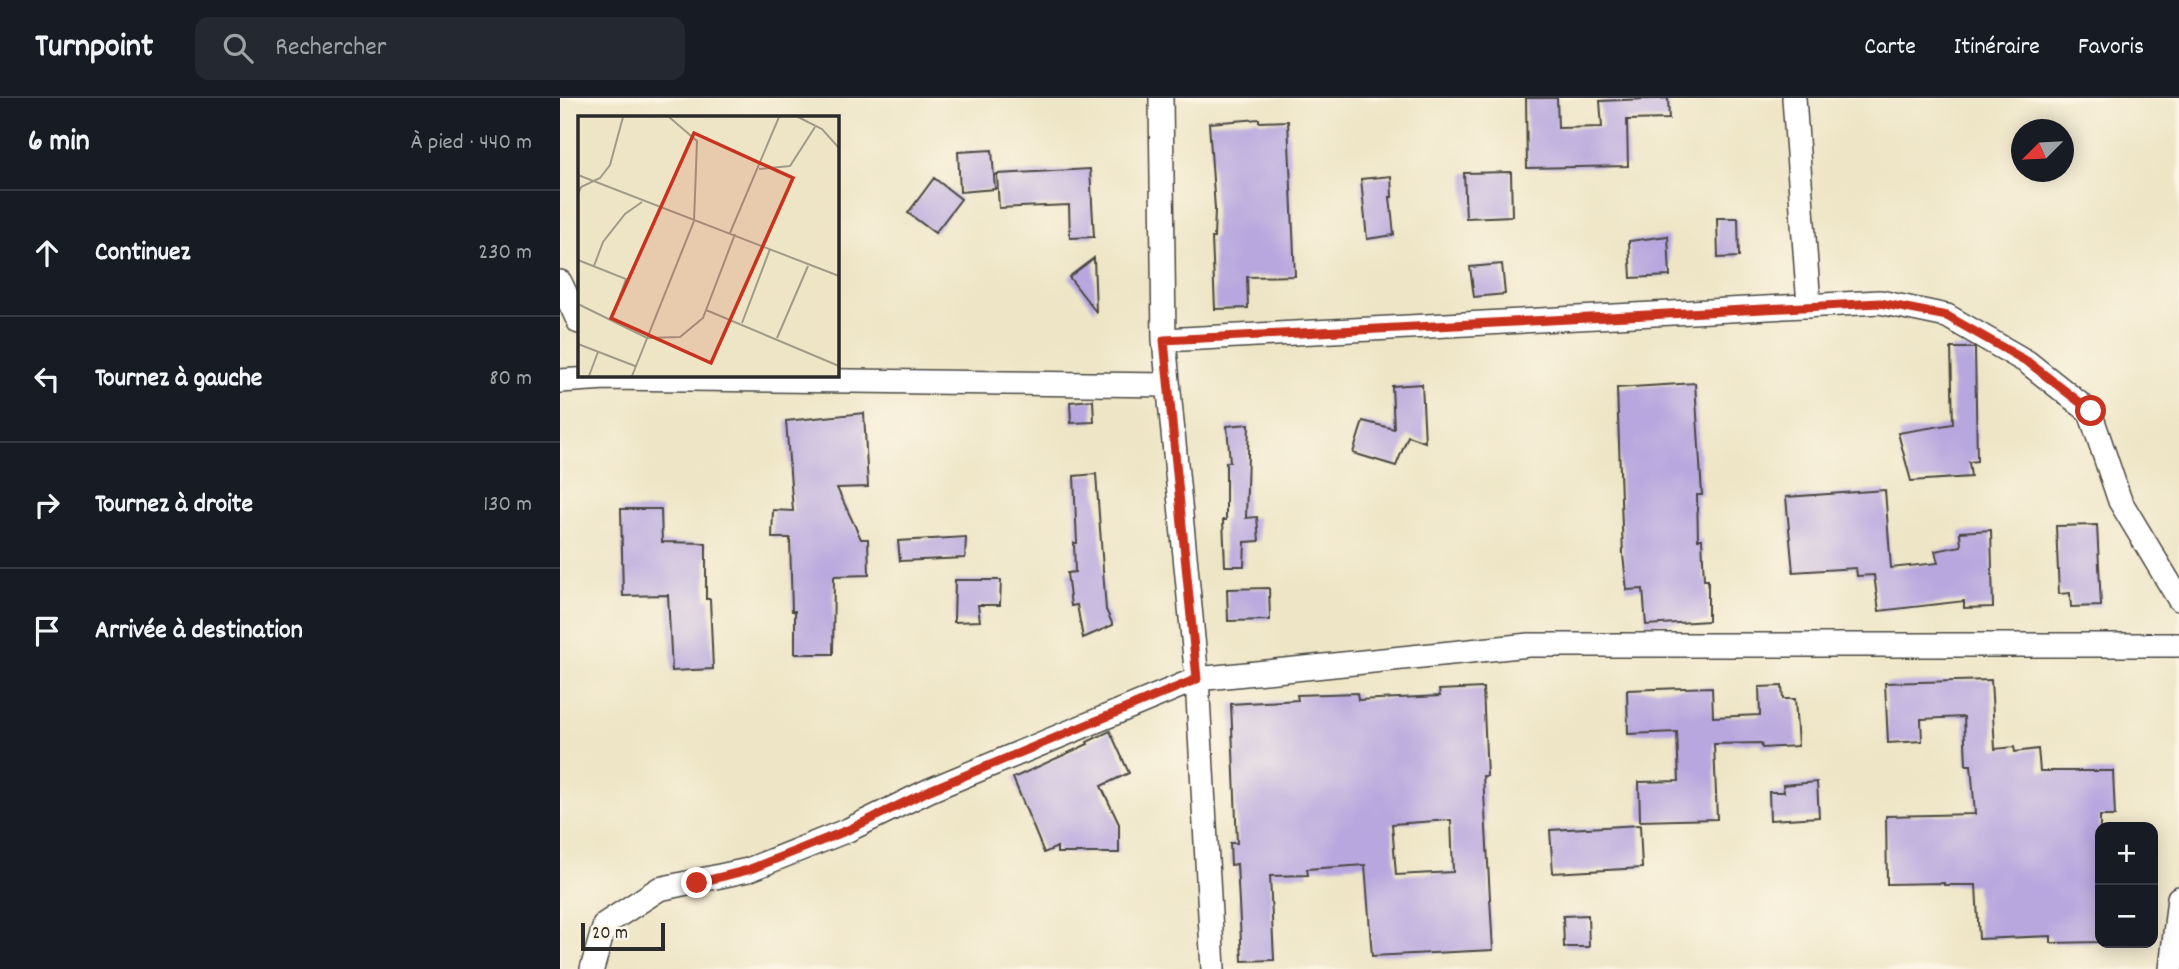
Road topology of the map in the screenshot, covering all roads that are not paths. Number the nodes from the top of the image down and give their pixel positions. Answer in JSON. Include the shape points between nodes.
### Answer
{"nodes":[{"id":1,"x":1161,"y":98,"type":"edge"},
{"id":2,"x":1794,"y":98,"type":"edge"},
{"id":3,"x":560,"y":282,"type":"edge"},
{"id":4,"x":1809,"y":306,"type":"junction"},
{"id":5,"x":578,"y":321,"type":"edge"},
{"id":6,"x":1164,"y":340,"type":"junction"},
{"id":7,"x":605,"y":376,"type":"edge"},
{"id":8,"x":560,"y":381,"type":"edge"},
{"id":9,"x":1168,"y":385,"type":"junction"},
{"id":10,"x":2179,"y":599,"type":"edge"},
{"id":11,"x":2179,"y":645,"type":"edge"},
{"id":12,"x":1197,"y":679,"type":"junction"},
{"id":13,"x":2179,"y":898,"type":"edge"},
{"id":14,"x":592,"y":969,"type":"edge"},
{"id":15,"x":1213,"y":969,"type":"edge"},
{"id":16,"x":2171,"y":969,"type":"edge"}],
"edges":[{"from":1,"to":6,"type":"street"},
{"from":2,"to":4,"type":"street"},
{"from":3,"to":5,"type":"street"},
{"from":4,"to":6,"type":"street"},
{"from":4,"to":10,"type":"street","via":[[1880,303],[1947,316],[2028,362],[2091,411],[2120,501]]},
{"from":6,"to":9,"type":"street"},
{"from":7,"to":8,"type":"street"},
{"from":7,"to":9,"type":"street"},
{"from":9,"to":12,"type":"street"},
{"from":11,"to":12,"type":"street","via":[[1529,645]]},
{"from":12,"to":14,"type":"street","via":[[748,870],[659,889],[605,924]]},
{"from":12,"to":15,"type":"street"},
{"from":13,"to":16,"type":"street"}]}
